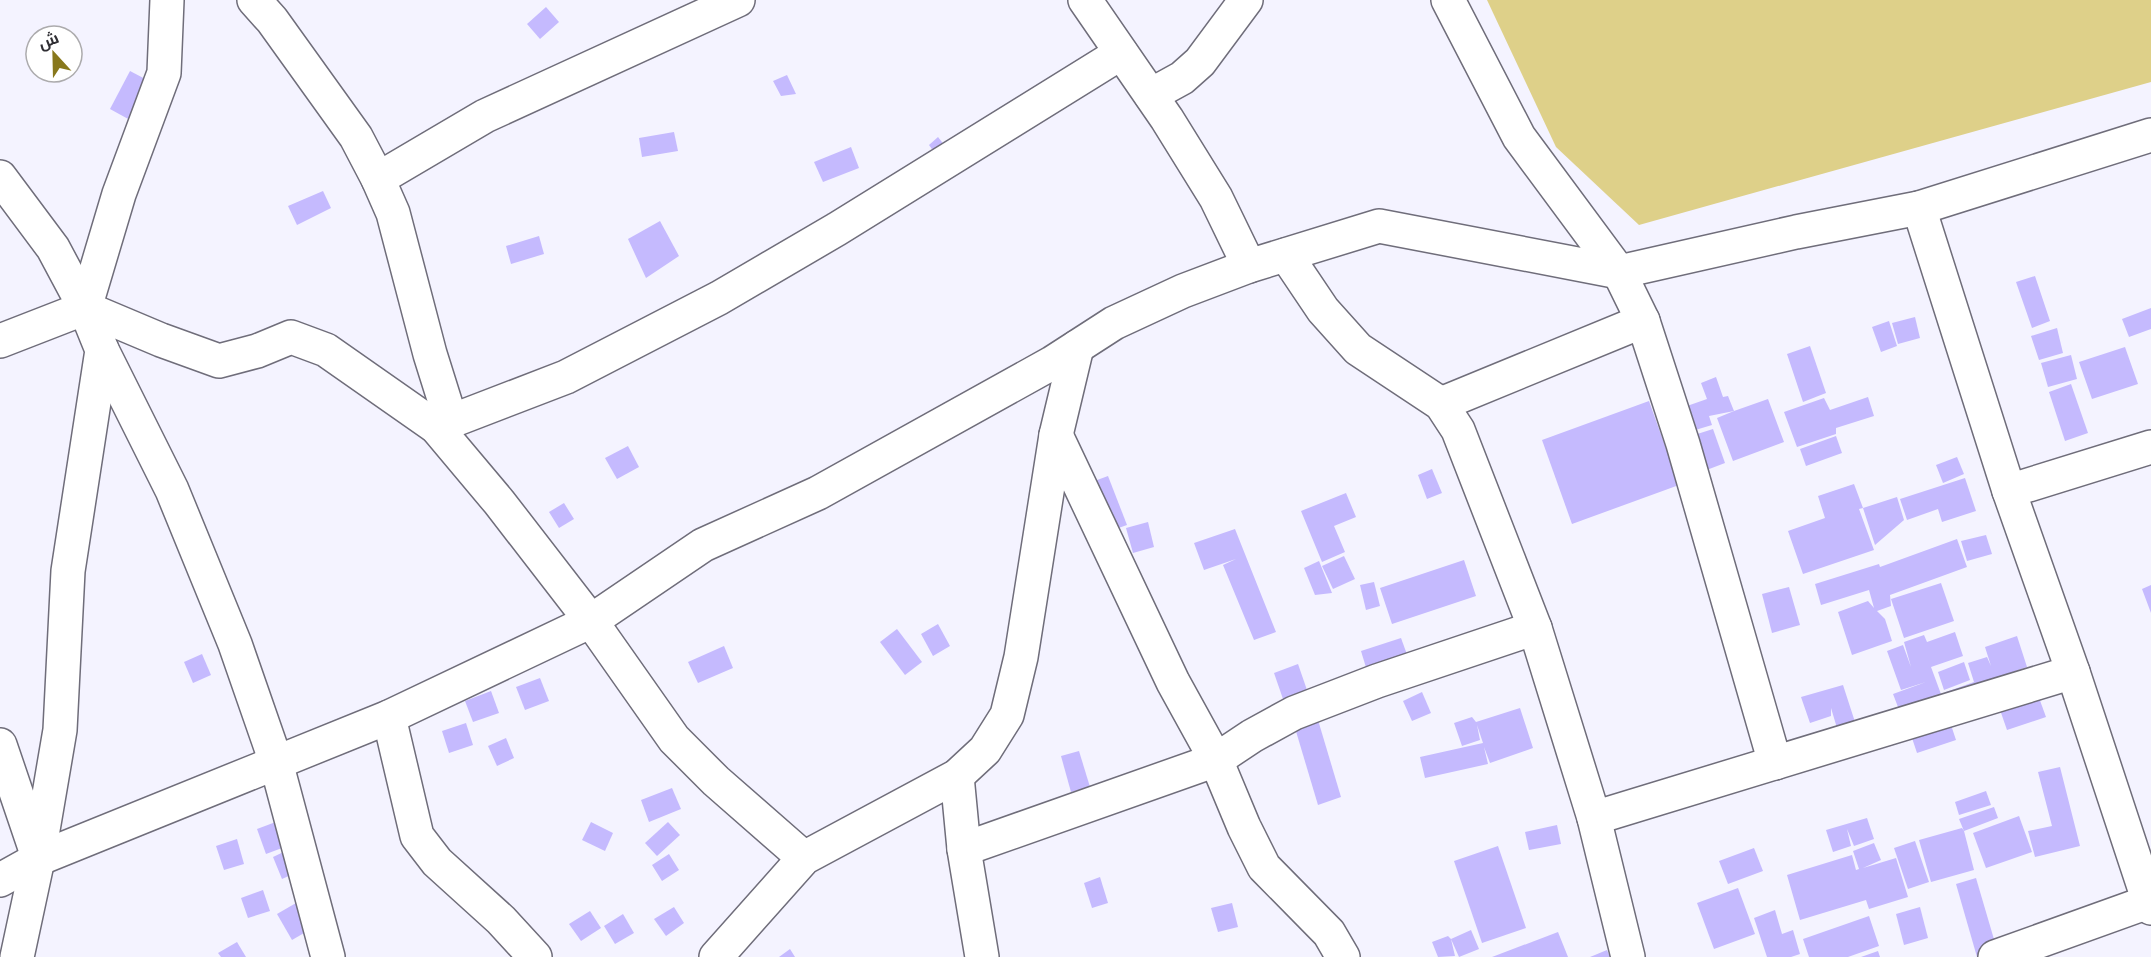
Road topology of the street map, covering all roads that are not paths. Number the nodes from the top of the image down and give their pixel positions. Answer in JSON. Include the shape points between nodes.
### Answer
{"nodes":[{"id":1,"x":167,"y":0,"type":"edge"},
{"id":2,"x":254,"y":0,"type":"edge"},
{"id":3,"x":1085,"y":0,"type":"edge"},
{"id":4,"x":1246,"y":0,"type":"edge"},
{"id":5,"x":1448,"y":0,"type":"edge"},
{"id":6,"x":731,"y":1,"type":"edge"},
{"id":7,"x":1121,"y":53,"type":"junction"},
{"id":8,"x":1151,"y":95,"type":"junction"},
{"id":9,"x":2151,"y":135,"type":"edge"},
{"id":10,"x":0,"y":177,"type":"edge"},
{"id":11,"x":378,"y":179,"type":"junction"},
{"id":12,"x":1919,"y":208,"type":"junction"},
{"id":13,"x":1286,"y":255,"type":"junction"},
{"id":14,"x":1249,"y":266,"type":"junction"},
{"id":15,"x":1619,"y":272,"type":"junction"},
{"id":16,"x":85,"y":308,"type":"junction"},
{"id":17,"x":1643,"y":321,"type":"junction"},
{"id":18,"x":0,"y":341,"type":"edge"},
{"id":19,"x":1077,"y":347,"type":"junction"},
{"id":20,"x":102,"y":350,"type":"junction"},
{"id":21,"x":1441,"y":404,"type":"junction"},
{"id":22,"x":443,"y":424,"type":"junction"},
{"id":23,"x":1056,"y":435,"type":"junction"},
{"id":24,"x":2151,"y":447,"type":"edge"},
{"id":25,"x":2009,"y":491,"type":"junction"},
{"id":26,"x":591,"y":621,"type":"junction"},
{"id":27,"x":1535,"y":628,"type":"junction"},
{"id":28,"x":2073,"y":672,"type":"junction"},
{"id":29,"x":389,"y":717,"type":"junction"},
{"id":30,"x":0,"y":745,"type":"edge"},
{"id":31,"x":1216,"y":760,"type":"junction"},
{"id":32,"x":276,"y":762,"type":"junction"},
{"id":33,"x":1775,"y":763,"type":"junction"},
{"id":34,"x":957,"y":776,"type":"junction"},
{"id":35,"x":1594,"y":818,"type":"junction"},
{"id":36,"x":964,"y":849,"type":"junction"},
{"id":37,"x":38,"y":858,"type":"junction"},
{"id":38,"x":804,"y":858,"type":"junction"},
{"id":39,"x":0,"y":880,"type":"edge"},
{"id":40,"x":2150,"y":904,"type":"edge"},
{"id":41,"x":17,"y":957,"type":"edge"},
{"id":42,"x":328,"y":957,"type":"edge"},
{"id":43,"x":536,"y":957,"type":"edge"},
{"id":44,"x":717,"y":957,"type":"edge"},
{"id":45,"x":982,"y":957,"type":"edge"},
{"id":46,"x":1343,"y":957,"type":"edge"},
{"id":47,"x":1628,"y":957,"type":"edge"},
{"id":48,"x":1995,"y":957,"type":"edge"}],
"edges":[{"from":1,"to":16,"type":"street","via":[[164,73],[119,194]]},
{"from":2,"to":11,"type":"street","via":[[356,137]]},
{"from":3,"to":7,"type":"street"},
{"from":4,"to":8,"type":"street","via":[[1200,62],[1182,78]]},
{"from":5,"to":15,"type":"street","via":[[1519,137]]},
{"from":6,"to":11,"type":"street","via":[[485,116]]},
{"from":7,"to":8,"type":"street"},
{"from":7,"to":22,"type":"street","via":[[719,298],[566,377]]},
{"from":8,"to":14,"type":"street","via":[[1216,198]]},
{"from":9,"to":12,"type":"street"},
{"from":10,"to":16,"type":"street","via":[[53,248]]},
{"from":11,"to":22,"type":"street","via":[[393,213],[430,354]]},
{"from":12,"to":15,"type":"street"},
{"from":12,"to":25,"type":"street"},
{"from":13,"to":14,"type":"street"},
{"from":13,"to":15,"type":"street","via":[[1379,226]]},
{"from":13,"to":21,"type":"street","via":[[1323,310],[1358,348]]},
{"from":14,"to":19,"type":"street","via":[[1114,323]]},
{"from":15,"to":17,"type":"street"},
{"from":16,"to":18,"type":"street"},
{"from":16,"to":20,"type":"street"},
{"from":16,"to":22,"type":"street","via":[[219,361],[291,337],[326,350]]},
{"from":17,"to":21,"type":"street"},
{"from":17,"to":33,"type":"street","via":[[1683,444]]},
{"from":19,"to":23,"type":"street"},
{"from":19,"to":26,"type":"street","via":[[818,493],[703,545]]},
{"from":20,"to":32,"type":"street","via":[[172,490],[235,644]]},
{"from":20,"to":37,"type":"street","via":[[68,571],[60,730]]},
{"from":21,"to":27,"type":"street","via":[[1458,430]]},
{"from":22,"to":26,"type":"street"},
{"from":23,"to":31,"type":"street","via":[[1173,682]]},
{"from":23,"to":34,"type":"street","via":[[1023,646],[1007,715],[985,750]]},
{"from":24,"to":25,"type":"street"},
{"from":25,"to":28,"type":"street"},
{"from":26,"to":29,"type":"street"},
{"from":26,"to":38,"type":"street","via":[[674,739],[716,782]]},
{"from":27,"to":31,"type":"street","via":[[1294,713]]},
{"from":27,"to":35,"type":"street"},
{"from":28,"to":33,"type":"street"},
{"from":28,"to":40,"type":"street"},
{"from":29,"to":32,"type":"street"},
{"from":29,"to":43,"type":"street","via":[[417,836],[437,862]]},
{"from":30,"to":37,"type":"street"},
{"from":31,"to":36,"type":"street"},
{"from":31,"to":46,"type":"street","via":[[1264,867],[1329,933]]},
{"from":32,"to":37,"type":"street"},
{"from":32,"to":42,"type":"street"},
{"from":33,"to":35,"type":"street"},
{"from":34,"to":36,"type":"street"},
{"from":34,"to":38,"type":"street"},
{"from":35,"to":47,"type":"street"},
{"from":36,"to":45,"type":"street"},
{"from":37,"to":39,"type":"street"},
{"from":37,"to":41,"type":"street"},
{"from":38,"to":44,"type":"street"},
{"from":40,"to":48,"type":"street"}]}
